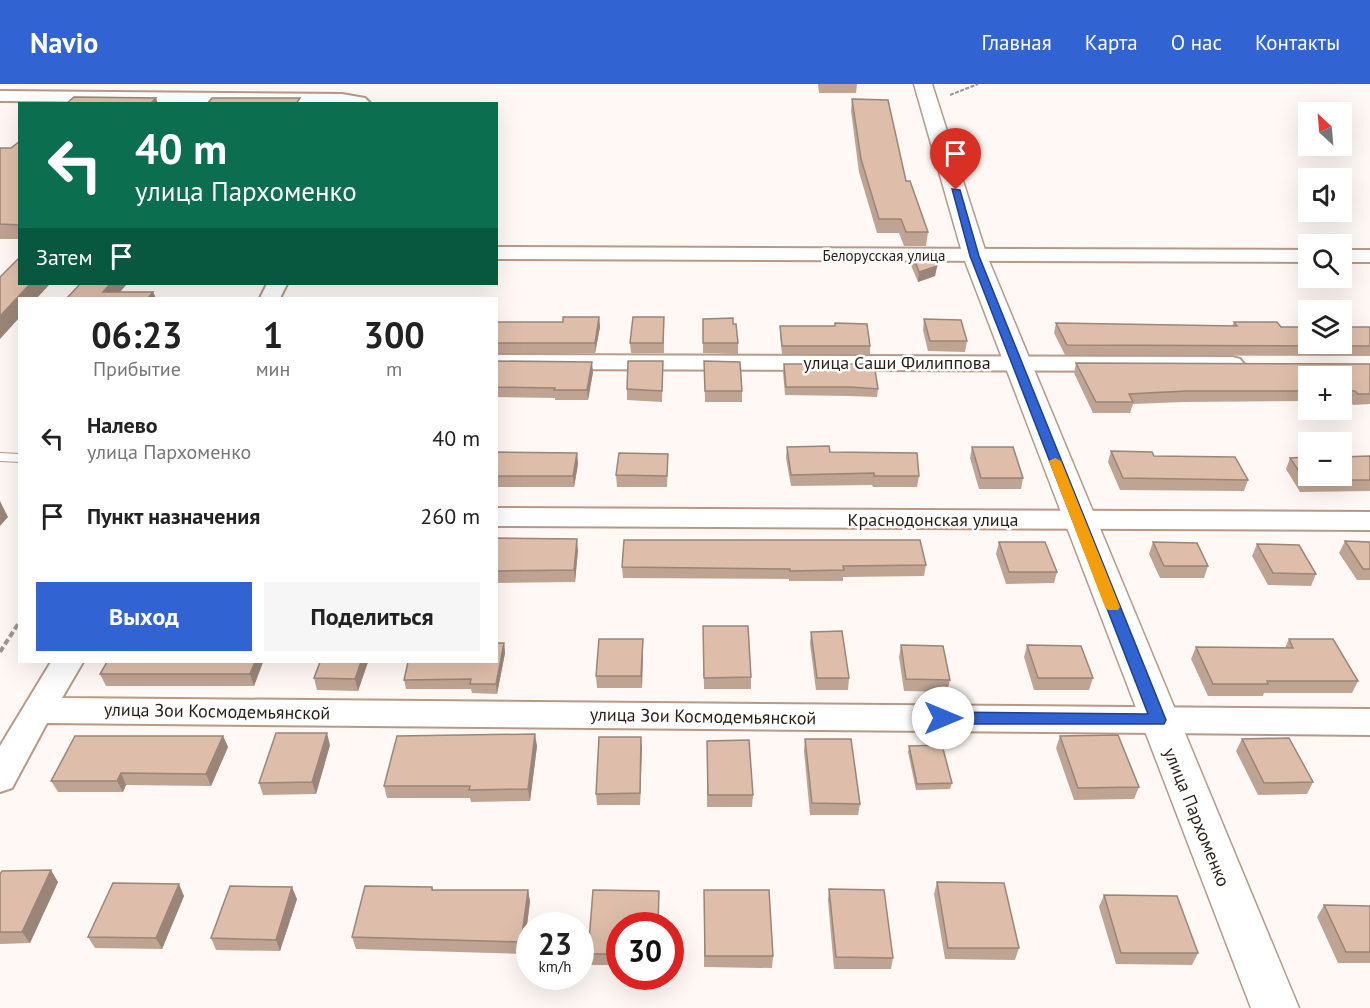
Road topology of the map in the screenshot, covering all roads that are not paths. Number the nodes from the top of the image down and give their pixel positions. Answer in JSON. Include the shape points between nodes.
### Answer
{"nodes":[{"id":1,"x":926,"y":94,"type":"edge"},
{"id":2,"x":0,"y":96,"type":"edge"},
{"id":3,"x":362,"y":102,"type":"edge"},
{"id":4,"x":498,"y":253,"type":"edge"},
{"id":5,"x":975,"y":256,"type":"junction"},
{"id":6,"x":1298,"y":256,"type":"edge"},
{"id":7,"x":1352,"y":256,"type":"edge"},
{"id":8,"x":1370,"y":256,"type":"edge"},
{"id":9,"x":498,"y":362,"type":"edge"},
{"id":10,"x":1016,"y":362,"type":"junction"},
{"id":11,"x":1252,"y":364,"type":"edge"},
{"id":12,"x":0,"y":457,"type":"edge"},
{"id":13,"x":18,"y":458,"type":"edge"},
{"id":14,"x":498,"y":517,"type":"edge"},
{"id":15,"x":1078,"y":519,"type":"junction"},
{"id":16,"x":1370,"y":521,"type":"edge"},
{"id":17,"x":66,"y":663,"type":"edge"},
{"id":18,"x":37,"y":710,"type":"junction"},
{"id":19,"x":1158,"y":720,"type":"junction"},
{"id":20,"x":1370,"y":722,"type":"edge"},
{"id":21,"x":0,"y":778,"type":"edge"},
{"id":22,"x":1275,"y":1008,"type":"edge"}],
"edges":[{"from":1,"to":5,"type":"street","name":"улица Пархоменко"},
{"from":2,"to":3,"type":"street"},
{"from":4,"to":5,"type":"street","name":"Белорусская улица"},
{"from":5,"to":6,"type":"street","name":"Белорусская улица"},
{"from":5,"to":10,"type":"street","name":"улица Пархоменко"},
{"from":7,"to":8,"type":"street"},
{"from":9,"to":10,"type":"street","name":"улица Саши Филиппова"},
{"from":10,"to":11,"type":"street","name":"улица Саши Филиппова"},
{"from":10,"to":15,"type":"street","name":"улица Пархоменко"},
{"from":12,"to":13,"type":"lane"},
{"from":14,"to":15,"type":"street","name":"Краснодонская улица"},
{"from":15,"to":16,"type":"street","name":"Краснодонская улица"},
{"from":15,"to":19,"type":"street","name":"улица Пархоменко"},
{"from":17,"to":18,"type":"street"},
{"from":18,"to":19,"type":"street","name":"улица Зои Космодемьянской"},
{"from":18,"to":21,"type":"street"},
{"from":19,"to":20,"type":"street","name":"улица Зои Космодемьянской"},
{"from":19,"to":22,"type":"street","name":"улица Пархоменко"}]}
